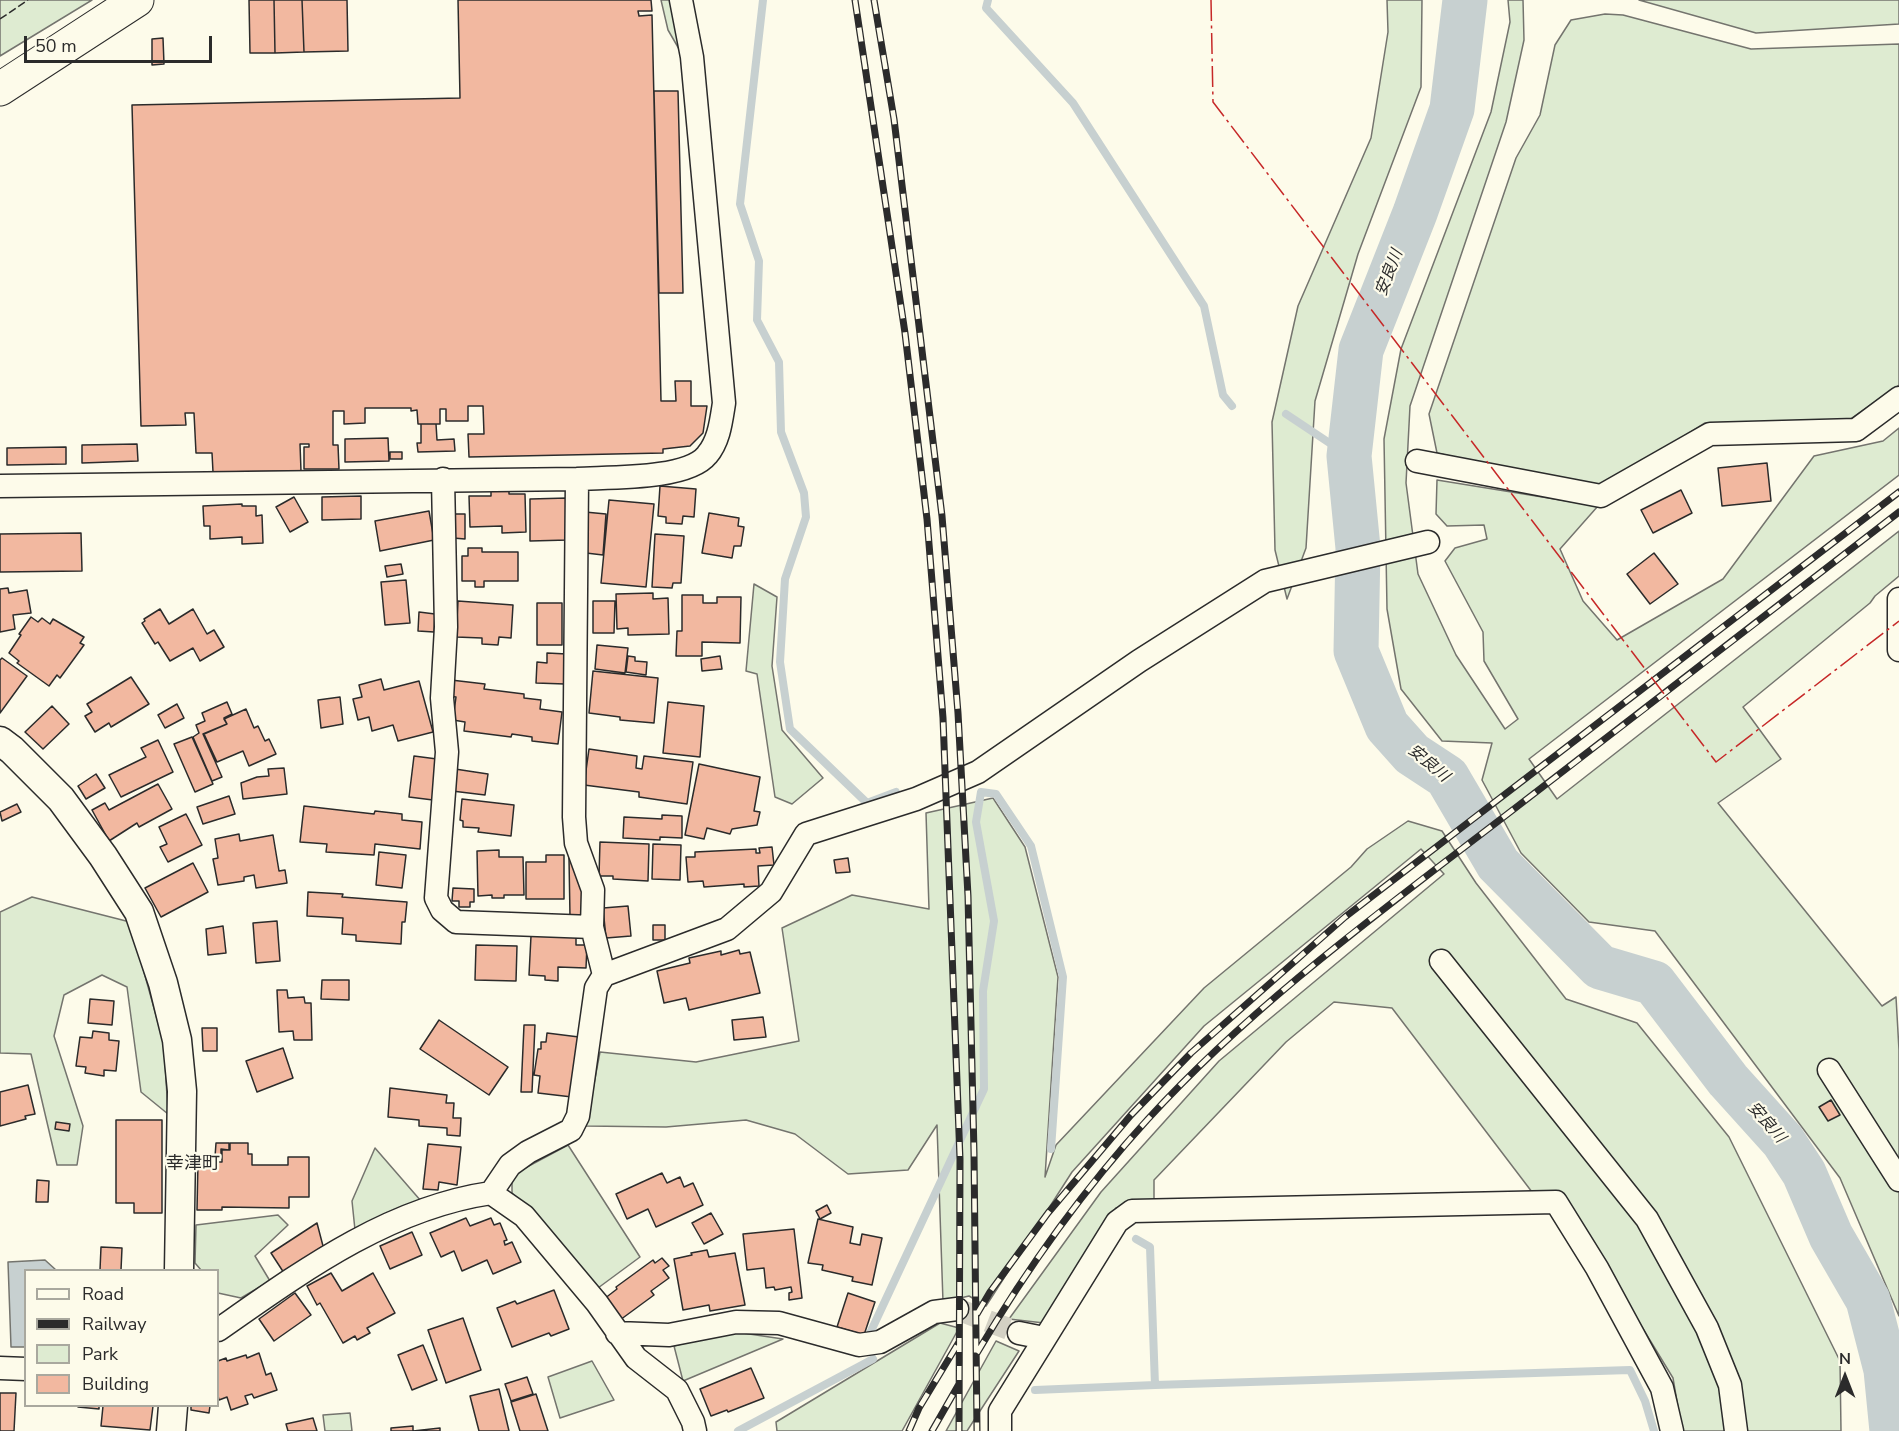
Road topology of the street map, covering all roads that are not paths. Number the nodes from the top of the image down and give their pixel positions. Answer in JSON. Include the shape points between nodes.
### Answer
{"nodes":[{"id":1,"x":137,"y":0,"type":"edge"},
{"id":2,"x":681,"y":0,"type":"edge"},
{"id":3,"x":0,"y":89,"type":"edge"},
{"id":4,"x":1899,"y":398,"type":"edge"},
{"id":5,"x":1417,"y":461,"type":"dead end"},
{"id":6,"x":577,"y":478,"type":"junction"},
{"id":7,"x":443,"y":479,"type":"junction"},
{"id":8,"x":0,"y":486,"type":"edge"},
{"id":9,"x":1422,"y":543,"type":"dead end"},
{"id":10,"x":1899,"y":599,"type":"edge"},
{"id":11,"x":1899,"y":650,"type":"edge"},
{"id":12,"x":4,"y":749,"type":"edge"},
{"id":13,"x":592,"y":927,"type":"junction"},
{"id":14,"x":1441,"y":961,"type":"dead end"},
{"id":15,"x":604,"y":975,"type":"junction"},
{"id":16,"x":1829,"y":1070,"type":"dead end"},
{"id":17,"x":1899,"y":1180,"type":"edge"},
{"id":18,"x":491,"y":1193,"type":"junction"},
{"id":19,"x":179,"y":1269,"type":"edge"},
{"id":20,"x":957,"y":1309,"type":"tunnel mouth"},
{"id":21,"x":219,"y":1329,"type":"edge"},
{"id":22,"x":617,"y":1333,"type":"junction"},
{"id":23,"x":1019,"y":1333,"type":"tunnel mouth"},
{"id":24,"x":1044,"y":1338,"type":"junction"},
{"id":25,"x":0,"y":1368,"type":"edge"},
{"id":26,"x":24,"y":1369,"type":"edge"},
{"id":27,"x":173,"y":1407,"type":"edge"},
{"id":28,"x":171,"y":1431,"type":"edge"},
{"id":29,"x":695,"y":1431,"type":"edge"},
{"id":30,"x":1000,"y":1431,"type":"edge"},
{"id":31,"x":1672,"y":1431,"type":"edge"},
{"id":32,"x":1736,"y":1431,"type":"edge"}],
"edges":[{"from":1,"to":3,"type":"highway"},
{"from":2,"to":6,"type":"street","via":[[692,57],[724,404],[720,431],[706,456],[691,467],[660,474]]},
{"from":4,"to":5,"type":"street","via":[[1856,430],[1710,434],[1601,496]]},
{"from":6,"to":7,"type":"street"},
{"from":6,"to":13,"type":"street","via":[[574,817],[576,843],[593,890]]},
{"from":7,"to":8,"type":"street"},
{"from":7,"to":13,"type":"street","via":[[446,627],[442,698],[447,752],[436,898],[442,910],[456,922]]},
{"from":9,"to":15,"type":"street","via":[[1265,581],[978,772],[916,799],[807,834],[771,892],[727,929]]},
{"from":10,"to":11,"type":"street"},
{"from":12,"to":19,"type":"street","via":[[61,799],[140,912],[177,1040],[182,1091]]},
{"from":13,"to":15,"type":"street"},
{"from":14,"to":32,"type":"street","via":[[1647,1219],[1707,1328],[1730,1385]]},
{"from":15,"to":18,"type":"street","via":[[596,988],[578,1116],[572,1130],[510,1165]]},
{"from":16,"to":17,"type":"street"},
{"from":18,"to":21,"type":"street","via":[[396,1221],[338,1250]]},
{"from":18,"to":22,"type":"street","via":[[524,1216],[597,1303]]},
{"from":20,"to":22,"type":"street","via":[[934,1312],[880,1342],[859,1346],[779,1323],[736,1322],[669,1335]]},
{"from":22,"to":29,"type":"street","via":[[636,1358],[677,1390]]},
{"from":23,"to":24,"type":"street"},
{"from":24,"to":30,"type":"street","via":[[1000,1411]]},
{"from":24,"to":31,"type":"street","via":[[1117,1222],[1132,1211],[1556,1202],[1662,1388]]},
{"from":25,"to":26,"type":"street"},
{"from":27,"to":28,"type":"street"}]}
